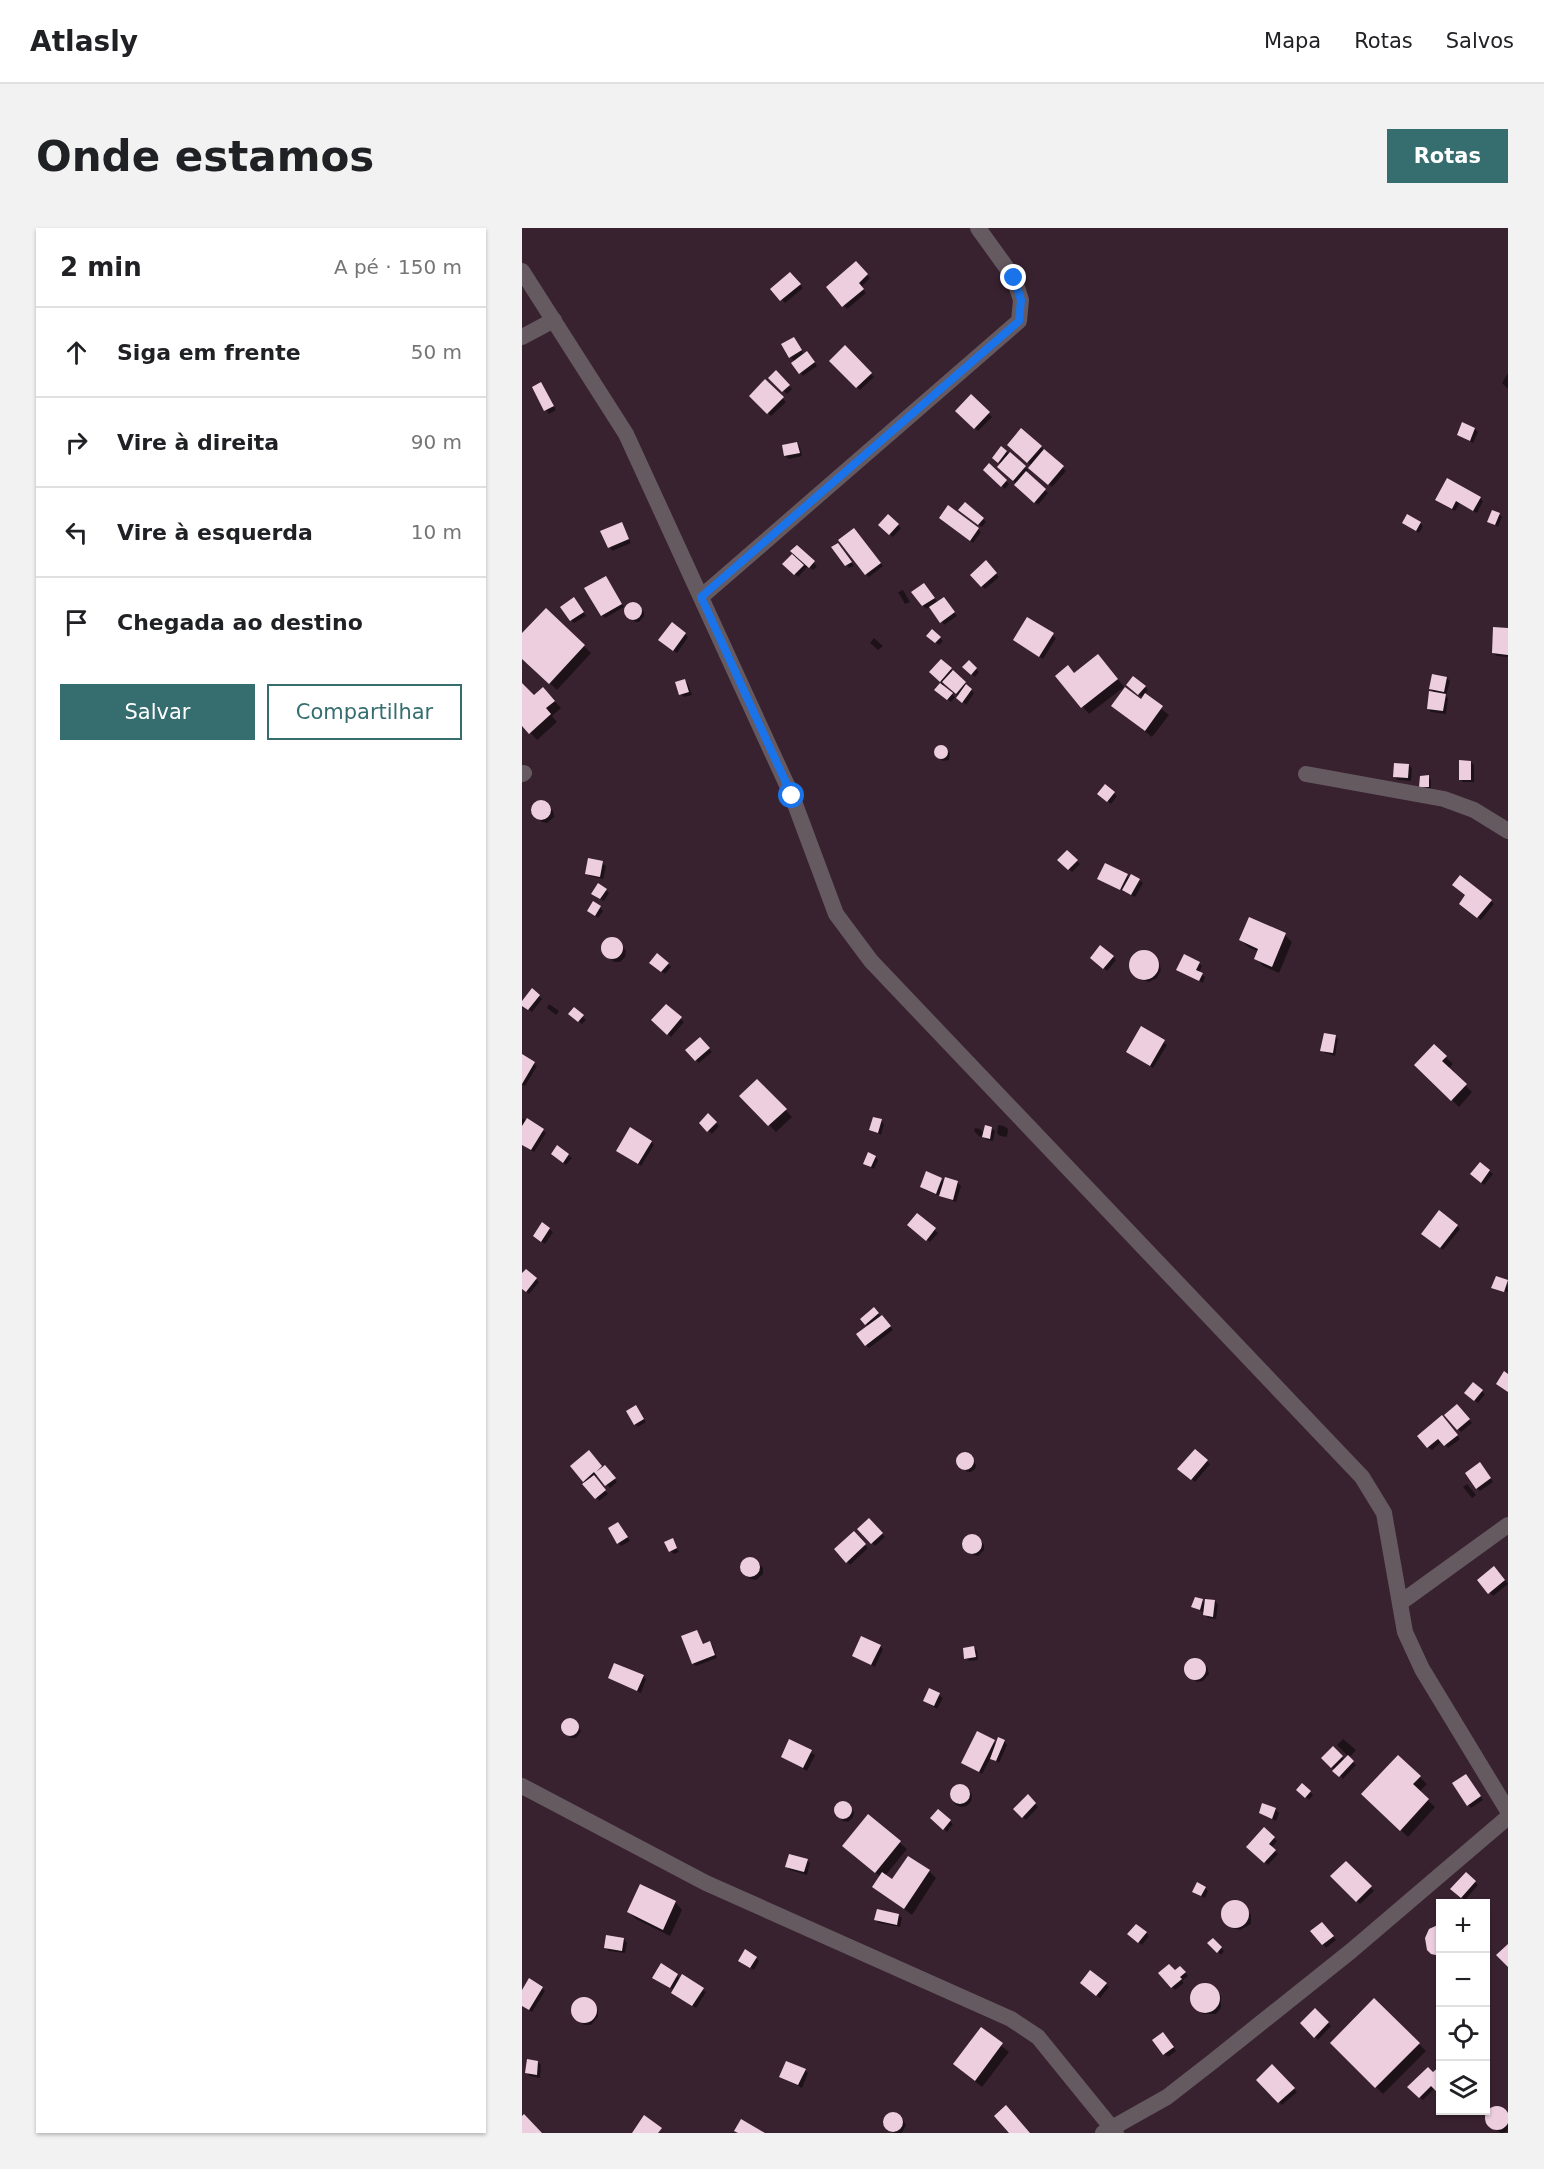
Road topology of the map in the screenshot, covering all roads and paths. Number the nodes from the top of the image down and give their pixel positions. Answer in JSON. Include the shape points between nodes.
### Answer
{"nodes":[{"id":1,"x":978,"y":228,"type":"edge"},
{"id":2,"x":522,"y":271,"type":"edge"},
{"id":3,"x":554,"y":320,"type":"junction"},
{"id":4,"x":522,"y":337,"type":"edge"},
{"id":5,"x":701,"y":597,"type":"junction"},
{"id":6,"x":1306,"y":774,"type":"dead end"},
{"id":7,"x":1508,"y":831,"type":"edge"},
{"id":8,"x":1508,"y":1525,"type":"edge"},
{"id":9,"x":1400,"y":1603,"type":"junction"},
{"id":10,"x":522,"y":1786,"type":"edge"},
{"id":11,"x":1508,"y":1811,"type":"edge"},
{"id":12,"x":1508,"y":1817,"type":"edge"},
{"id":13,"x":1110,"y":2131,"type":"edge"}],
"edges":[{"from":1,"to":5,"type":"street","via":[[1014,278],[1021,300],[1019,321]]},
{"from":2,"to":3,"type":"street"},
{"from":3,"to":4,"type":"street"},
{"from":3,"to":5,"type":"street","via":[[626,434]]},
{"from":5,"to":9,"type":"street","via":[[792,796],[836,914],[871,961],[1362,1477],[1384,1513]]},
{"from":6,"to":7,"type":"street","via":[[1444,799],[1474,810]]},
{"from":8,"to":9,"type":"street"},
{"from":9,"to":11,"type":"street","via":[[1405,1632],[1422,1669]]},
{"from":10,"to":13,"type":"street","via":[[705,1883],[1011,2019],[1038,2037]]},
{"from":12,"to":13,"type":"street","via":[[1351,1951],[1212,2062],[1167,2097]]}]}
